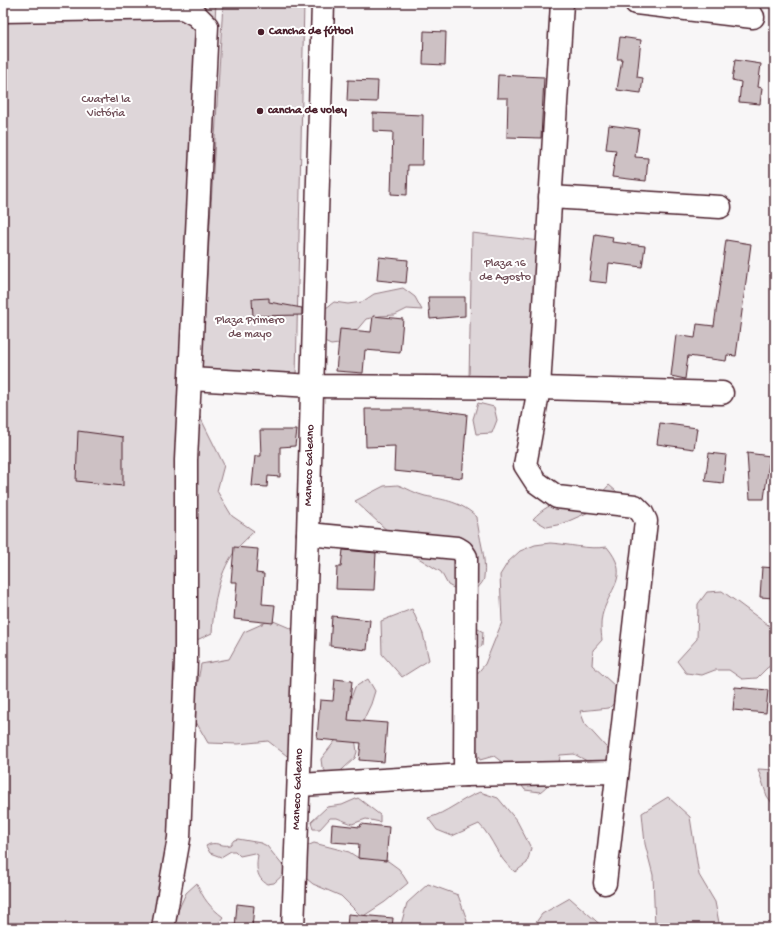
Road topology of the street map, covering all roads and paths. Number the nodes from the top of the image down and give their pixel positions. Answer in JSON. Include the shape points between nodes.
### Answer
{"nodes":[{"id":1,"x":323,"y":3,"type":"edge"},
{"id":2,"x":562,"y":3,"type":"edge"},
{"id":3,"x":636,"y":3,"type":"edge"},
{"id":4,"x":3,"y":11,"type":"edge"},
{"id":5,"x":753,"y":17,"type":"dead end"},
{"id":6,"x":550,"y":197,"type":"junction"},
{"id":7,"x":720,"y":207,"type":"dead end"},
{"id":8,"x":190,"y":378,"type":"junction"},
{"id":9,"x":312,"y":386,"type":"junction"},
{"id":10,"x":539,"y":388,"type":"junction"},
{"id":11,"x":722,"y":393,"type":"dead end"},
{"id":12,"x":308,"y":534,"type":"junction"},
{"id":13,"x":616,"y":772,"type":"junction"},
{"id":14,"x":465,"y":775,"type":"junction"},
{"id":15,"x":300,"y":785,"type":"junction"},
{"id":16,"x":605,"y":883,"type":"dead end"},
{"id":17,"x":163,"y":928,"type":"edge"},
{"id":18,"x":293,"y":928,"type":"edge"}],
"edges":[{"from":1,"to":9,"type":"street","name":"Maneco Galeano"},
{"from":2,"to":6,"type":"street"},
{"from":3,"to":5,"type":"street"},
{"from":4,"to":8,"type":"street","via":[[183,8],[196,15],[207,26]]},
{"from":6,"to":7,"type":"street"},
{"from":6,"to":10,"type":"street"},
{"from":8,"to":9,"type":"street"},
{"from":8,"to":17,"type":"street","via":[[186,460],[186,661],[179,838]]},
{"from":9,"to":10,"type":"street"},
{"from":9,"to":12,"type":"street","name":"Maneco Galeano"},
{"from":10,"to":11,"type":"street"},
{"from":10,"to":13,"type":"street","via":[[525,465],[536,482],[557,497],[635,506],[646,521]]},
{"from":12,"to":14,"type":"street","via":[[458,548],[466,557]]},
{"from":12,"to":15,"type":"street","name":"Maneco Galeano"},
{"from":13,"to":14,"type":"street"},
{"from":13,"to":16,"type":"street"},
{"from":14,"to":15,"type":"street"},
{"from":15,"to":18,"type":"street","name":"Maneco Galeano"}]}
